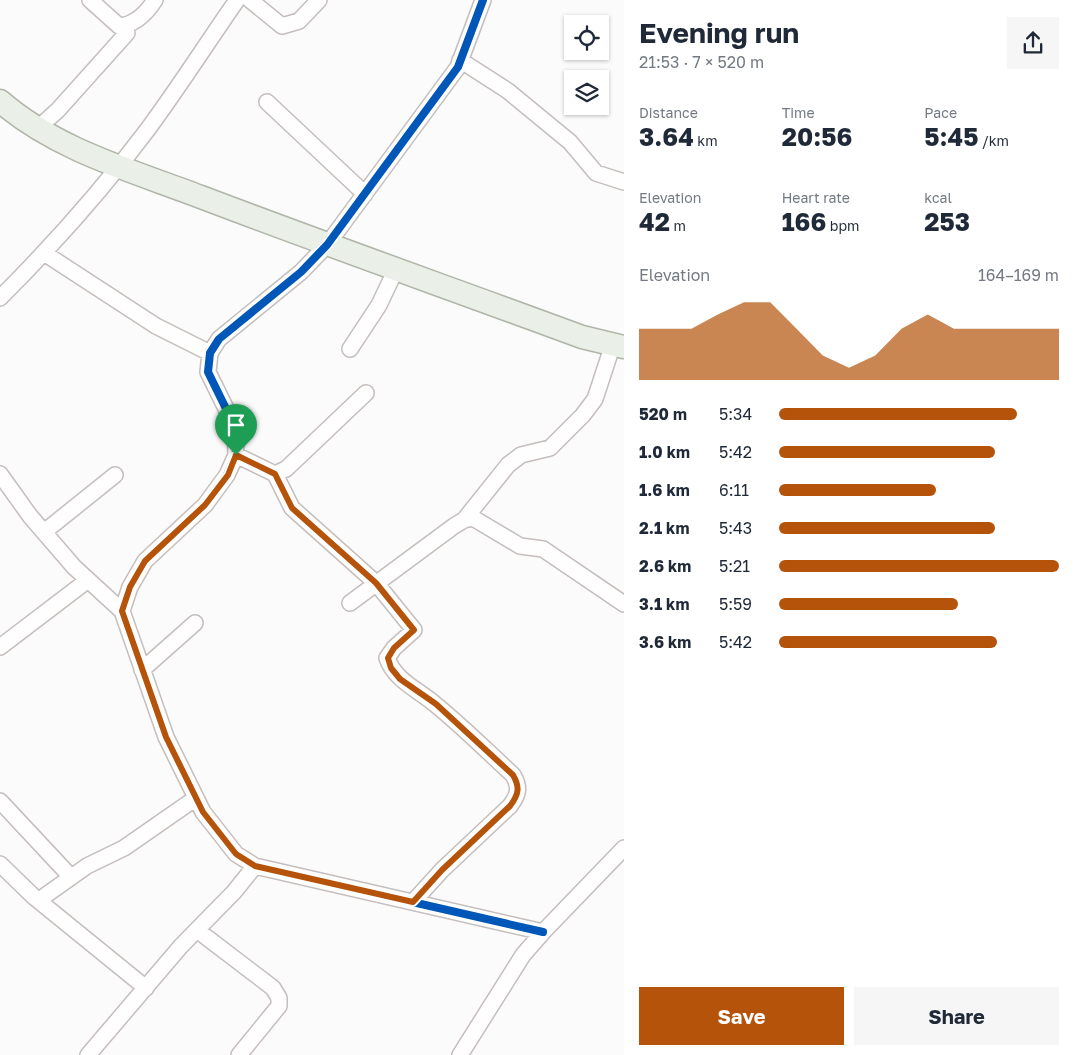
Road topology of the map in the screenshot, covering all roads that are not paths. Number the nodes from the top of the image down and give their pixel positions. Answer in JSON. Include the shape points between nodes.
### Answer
{"nodes":[{"id":1,"x":90,"y":0,"type":"edge"},
{"id":2,"x":155,"y":0,"type":"edge"},
{"id":3,"x":237,"y":0,"type":"edge"},
{"id":4,"x":250,"y":0,"type":"edge"},
{"id":5,"x":319,"y":0,"type":"edge"},
{"id":6,"x":483,"y":0,"type":"edge"},
{"id":7,"x":127,"y":33,"type":"dead end"},
{"id":8,"x":460,"y":60,"type":"junction"},
{"id":9,"x":0,"y":101,"type":"edge"},
{"id":10,"x":267,"y":102,"type":"dead end"},
{"id":11,"x":38,"y":128,"type":"junction"},
{"id":12,"x":119,"y":165,"type":"junction"},
{"id":13,"x":624,"y":182,"type":"edge"},
{"id":14,"x":365,"y":194,"type":"junction"},
{"id":15,"x":327,"y":245,"type":"junction"},
{"id":16,"x":44,"y":253,"type":"junction"},
{"id":17,"x":396,"y":270,"type":"junction"},
{"id":18,"x":0,"y":298,"type":"edge"},
{"id":19,"x":619,"y":346,"type":"edge"},
{"id":20,"x":350,"y":348,"type":"dead end"},
{"id":21,"x":210,"y":353,"type":"junction"},
{"id":22,"x":366,"y":393,"type":"dead end"},
{"id":23,"x":236,"y":455,"type":"junction"},
{"id":24,"x":0,"y":474,"type":"edge"},
{"id":25,"x":115,"y":474,"type":"dead end"},
{"id":26,"x":275,"y":474,"type":"junction"},
{"id":27,"x":464,"y":520,"type":"junction"},
{"id":28,"x":44,"y":532,"type":"junction"},
{"id":29,"x":88,"y":580,"type":"junction"},
{"id":30,"x":376,"y":583,"type":"junction"},
{"id":31,"x":350,"y":603,"type":"dead end"},
{"id":32,"x":624,"y":604,"type":"edge"},
{"id":33,"x":122,"y":611,"type":"junction"},
{"id":34,"x":195,"y":623,"type":"dead end"},
{"id":35,"x":0,"y":646,"type":"edge"},
{"id":36,"x":142,"y":670,"type":"junction"},
{"id":37,"x":196,"y":798,"type":"junction"},
{"id":38,"x":0,"y":801,"type":"edge"},
{"id":39,"x":624,"y":848,"type":"edge"},
{"id":40,"x":0,"y":864,"type":"edge"},
{"id":41,"x":255,"y":866,"type":"junction"},
{"id":42,"x":71,"y":877,"type":"junction"},
{"id":43,"x":39,"y":900,"type":"junction"},
{"id":44,"x":413,"y":902,"type":"junction"},
{"id":45,"x":197,"y":930,"type":"junction"},
{"id":46,"x":543,"y":932,"type":"junction"},
{"id":47,"x":146,"y":988,"type":"junction"},
{"id":48,"x":88,"y":1055,"type":"edge"},
{"id":49,"x":238,"y":1055,"type":"edge"},
{"id":50,"x":460,"y":1055,"type":"edge"}],
"edges":[{"from":1,"to":2,"type":"street","via":[[119,26],[130,25],[140,18]]},
{"from":3,"to":12,"type":"street","via":[[148,129]]},
{"from":4,"to":5,"type":"street","via":[[282,26],[299,21]]},
{"from":6,"to":8,"type":"street"},
{"from":7,"to":11,"type":"street"},
{"from":8,"to":13,"type":"street","via":[[516,97],[570,142],[596,173]]},
{"from":8,"to":14,"type":"street"},
{"from":9,"to":11,"type":"main road"},
{"from":10,"to":14,"type":"street"},
{"from":11,"to":12,"type":"main road","via":[[78,150]]},
{"from":12,"to":15,"type":"main road"},
{"from":12,"to":16,"type":"street"},
{"from":14,"to":15,"type":"street"},
{"from":15,"to":17,"type":"main road"},
{"from":15,"to":21,"type":"street","via":[[301,272],[219,339]]},
{"from":16,"to":18,"type":"street"},
{"from":16,"to":21,"type":"street","via":[[156,326]]},
{"from":17,"to":19,"type":"main road","via":[[582,337]]},
{"from":17,"to":20,"type":"street","via":[[379,305]]},
{"from":19,"to":27,"type":"street","via":[[595,399],[583,416],[550,448],[521,456],[508,465]]},
{"from":21,"to":23,"type":"street","via":[[208,372],[235,428]]},
{"from":22,"to":26,"type":"street","via":[[286,469]]},
{"from":23,"to":26,"type":"street"},
{"from":23,"to":33,"type":"street","via":[[228,475],[205,505],[145,561],[130,587]]},
{"from":24,"to":28,"type":"street"},
{"from":25,"to":28,"type":"street"},
{"from":26,"to":30,"type":"street","via":[[292,508]]},
{"from":27,"to":30,"type":"street"},
{"from":27,"to":32,"type":"street","via":[[474,518],[520,546],[543,549]]},
{"from":28,"to":29,"type":"street"},
{"from":29,"to":33,"type":"street"},
{"from":29,"to":35,"type":"street"},
{"from":30,"to":31,"type":"street"},
{"from":30,"to":44,"type":"street","via":[[414,630],[394,648],[388,658],[391,668],[478,743],[513,775],[519,785],[510,806],[448,863]]},
{"from":33,"to":36,"type":"street"},
{"from":34,"to":36,"type":"street"},
{"from":36,"to":37,"type":"street","via":[[166,737]]},
{"from":37,"to":41,"type":"street","via":[[236,854]]},
{"from":37,"to":42,"type":"street","via":[[124,848]]},
{"from":38,"to":42,"type":"street"},
{"from":39,"to":46,"type":"street"},
{"from":40,"to":43,"type":"street"},
{"from":41,"to":44,"type":"street"},
{"from":41,"to":45,"type":"street"},
{"from":42,"to":43,"type":"street"},
{"from":43,"to":47,"type":"street"},
{"from":44,"to":46,"type":"street"},
{"from":45,"to":47,"type":"street"},
{"from":45,"to":49,"type":"street","via":[[273,988],[279,998],[279,1006]]},
{"from":46,"to":50,"type":"street","via":[[523,955]]},
{"from":47,"to":48,"type":"street"}]}
